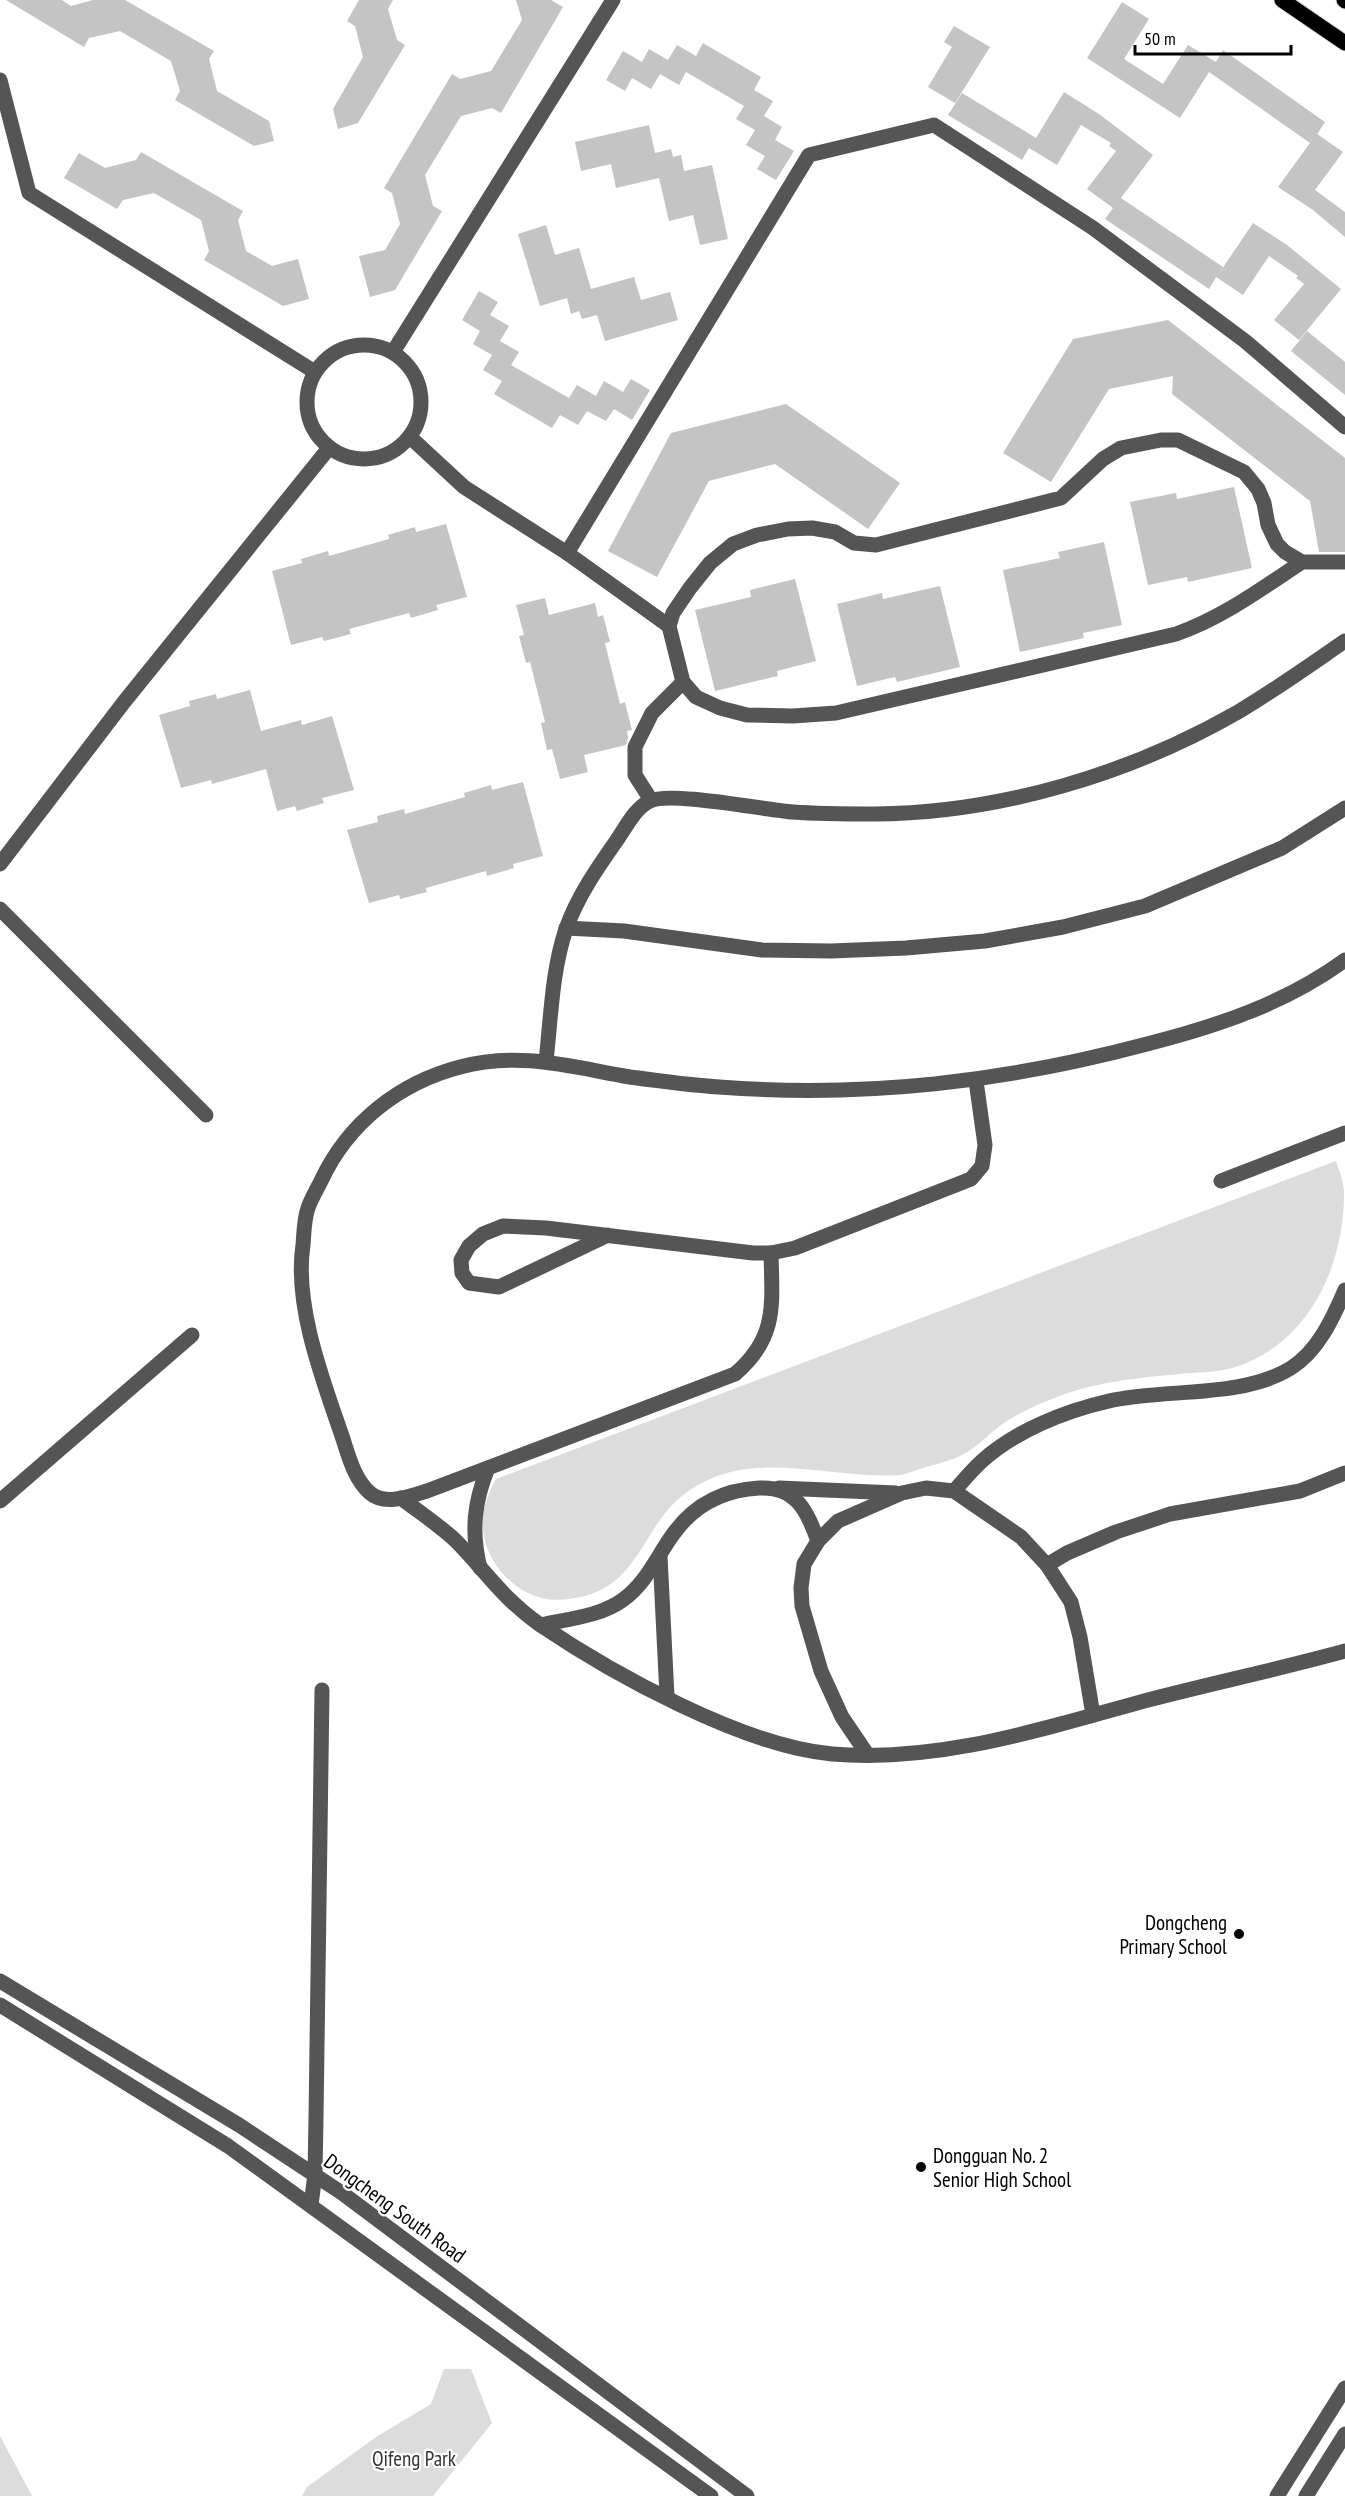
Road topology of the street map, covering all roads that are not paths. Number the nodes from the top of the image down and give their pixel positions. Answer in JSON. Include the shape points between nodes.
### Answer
{"nodes":[{"id":1,"x":613,"y":0,"type":"edge"},
{"id":2,"x":1282,"y":0,"type":"edge"},
{"id":3,"x":1345,"y":44,"type":"edge"},
{"id":4,"x":0,"y":80,"type":"edge"},
{"id":5,"x":393,"y":352,"type":"junction"},
{"id":6,"x":315,"y":372,"type":"junction"},
{"id":7,"x":1345,"y":427,"type":"edge"},
{"id":8,"x":410,"y":438,"type":"junction"},
{"id":9,"x":329,"y":448,"type":"junction"},
{"id":10,"x":567,"y":553,"type":"junction"},
{"id":11,"x":1302,"y":562,"type":"junction"},
{"id":12,"x":1345,"y":562,"type":"edge"},
{"id":13,"x":669,"y":626,"type":"junction"},
{"id":14,"x":1345,"y":641,"type":"edge"},
{"id":15,"x":683,"y":682,"type":"junction"},
{"id":16,"x":651,"y":800,"type":"junction"},
{"id":17,"x":1345,"y":808,"type":"edge"},
{"id":18,"x":0,"y":864,"type":"edge"},
{"id":19,"x":0,"y":909,"type":"edge"},
{"id":20,"x":566,"y":928,"type":"junction"},
{"id":21,"x":1345,"y":960,"type":"edge"},
{"id":22,"x":546,"y":1060,"type":"junction"},
{"id":23,"x":976,"y":1081,"type":"junction"},
{"id":24,"x":206,"y":1115,"type":"dead end"},
{"id":25,"x":1345,"y":1133,"type":"edge"},
{"id":26,"x":1221,"y":1181,"type":"dead end"},
{"id":27,"x":608,"y":1235,"type":"junction"},
{"id":28,"x":771,"y":1253,"type":"junction"},
{"id":29,"x":1345,"y":1290,"type":"edge"},
{"id":30,"x":192,"y":1335,"type":"dead end"},
{"id":31,"x":488,"y":1468,"type":"junction"},
{"id":32,"x":1345,"y":1473,"type":"edge"},
{"id":33,"x":768,"y":1488,"type":"junction"},
{"id":34,"x":954,"y":1491,"type":"junction"},
{"id":35,"x":902,"y":1493,"type":"junction"},
{"id":36,"x":401,"y":1498,"type":"junction"},
{"id":37,"x":0,"y":1502,"type":"edge"},
{"id":38,"x":818,"y":1541,"type":"junction"},
{"id":39,"x":660,"y":1556,"type":"junction"},
{"id":40,"x":1047,"y":1565,"type":"junction"},
{"id":41,"x":481,"y":1571,"type":"junction"},
{"id":42,"x":541,"y":1625,"type":"junction"},
{"id":43,"x":1345,"y":1651,"type":"edge"},
{"id":44,"x":322,"y":1689,"type":"dead end"},
{"id":45,"x":667,"y":1696,"type":"junction"},
{"id":46,"x":1093,"y":1715,"type":"junction"},
{"id":47,"x":867,"y":1754,"type":"junction"},
{"id":48,"x":0,"y":1981,"type":"edge"},
{"id":49,"x":0,"y":2005,"type":"edge"},
{"id":50,"x":315,"y":2174,"type":"junction"},
{"id":51,"x":311,"y":2205,"type":"junction"},
{"id":52,"x":1345,"y":2388,"type":"edge"},
{"id":53,"x":1345,"y":2434,"type":"edge"},
{"id":54,"x":711,"y":2496,"type":"edge"},
{"id":55,"x":747,"y":2496,"type":"edge"},
{"id":56,"x":1277,"y":2496,"type":"edge"},
{"id":57,"x":1306,"y":2496,"type":"edge"}],
"edges":[{"from":1,"to":5,"type":"street"},
{"from":2,"to":3,"type":"main road"},
{"from":4,"to":6,"type":"street","via":[[29,193]]},
{"from":5,"to":6,"type":"street","via":[[365,345],[340,350]]},
{"from":5,"to":8,"type":"street","via":[[410,367],[421,389],[421,413]]},
{"from":6,"to":9,"type":"street","via":[[307,395],[307,410],[314,430]]},
{"from":7,"to":10,"type":"street","via":[[1245,341],[1093,228],[934,125],[808,155]]},
{"from":8,"to":9,"type":"street","via":[[384,456],[365,460]]},
{"from":8,"to":10,"type":"street","via":[[464,487]]},
{"from":9,"to":18,"type":"street","via":[[124,702]]},
{"from":10,"to":13,"type":"street"},
{"from":11,"to":12,"type":"street"},
{"from":11,"to":13,"type":"street","via":[[1277,544],[1258,489],[1244,472],[1195,446],[1161,440],[1112,453],[1061,498],[876,545],[854,543],[835,532],[812,528],[788,529],[733,544],[710,562],[673,613]]},
{"from":11,"to":15,"type":"street","via":[[1223,614],[1176,634],[836,713],[747,715],[696,696]]},
{"from":13,"to":15,"type":"street"},
{"from":14,"to":16,"type":"street","via":[[1238,712],[1179,743],[1104,773],[1033,793],[966,807],[878,814],[794,812],[684,798]]},
{"from":15,"to":16,"type":"street","via":[[652,713],[635,747],[635,775]]},
{"from":16,"to":20,"type":"street","via":[[636,812],[594,874]]},
{"from":17,"to":20,"type":"street","via":[[1282,848],[1145,906],[985,941],[895,949],[762,950],[624,931]]},
{"from":19,"to":24,"type":"street"},
{"from":20,"to":22,"type":"street","via":[[556,971]]},
{"from":21,"to":23,"type":"street","via":[[1320,979],[1254,1012],[1078,1063]]},
{"from":22,"to":23,"type":"street","via":[[717,1087],[803,1091],[890,1089]]},
{"from":22,"to":36,"type":"street","via":[[465,1066],[429,1076],[393,1096],[356,1126],[328,1165],[308,1208],[301,1256],[305,1308],[319,1370],[357,1477],[372,1496]]},
{"from":23,"to":28,"type":"street","via":[[984,1145],[982,1166],[971,1179],[795,1248]]},
{"from":25,"to":26,"type":"street"},
{"from":27,"to":27,"type":"street","via":[[503,1226],[483,1234],[469,1246],[461,1260],[462,1273],[469,1283],[499,1287]]},
{"from":27,"to":28,"type":"street"},
{"from":28,"to":31,"type":"street","via":[[771,1318],[760,1345],[735,1374]]},
{"from":29,"to":34,"type":"street","via":[[1331,1322],[1292,1367],[1267,1379],[1232,1387],[1109,1401],[1055,1419],[1016,1437],[983,1460]]},
{"from":30,"to":37,"type":"street"},
{"from":31,"to":36,"type":"street"},
{"from":31,"to":41,"type":"street","via":[[480,1488],[474,1529]]},
{"from":32,"to":40,"type":"street","via":[[1300,1491],[1170,1514],[1116,1532]]},
{"from":33,"to":35,"type":"street"},
{"from":33,"to":38,"type":"street","via":[[789,1494],[803,1506]]},
{"from":33,"to":39,"type":"street","via":[[741,1489],[717,1496],[694,1511]]},
{"from":34,"to":35,"type":"street","via":[[926,1488]]},
{"from":34,"to":40,"type":"street","via":[[1021,1537]]},
{"from":35,"to":38,"type":"street","via":[[838,1521]]},
{"from":36,"to":41,"type":"street","via":[[454,1540]]},
{"from":38,"to":47,"type":"street","via":[[804,1564],[802,1606],[821,1671],[842,1717]]},
{"from":39,"to":42,"type":"street","via":[[623,1601],[595,1613]]},
{"from":39,"to":45,"type":"street"},
{"from":40,"to":46,"type":"street","via":[[1071,1602]]},
{"from":41,"to":42,"type":"street","via":[[504,1596]]},
{"from":42,"to":45,"type":"street","via":[[632,1680]]},
{"from":43,"to":46,"type":"street"},
{"from":44,"to":50,"type":"street"},
{"from":45,"to":47,"type":"street","via":[[707,1716],[795,1747],[832,1754]]},
{"from":46,"to":47,"type":"street","via":[[982,1744],[918,1754]]},
{"from":48,"to":50,"type":"street","name":"Dongcheng South Road"},
{"from":49,"to":51,"type":"street","via":[[228,2146]]},
{"from":50,"to":51,"type":"street"},
{"from":50,"to":55,"type":"street","name":"Dongcheng South Road"},
{"from":51,"to":54,"type":"street"},
{"from":52,"to":56,"type":"street"},
{"from":53,"to":57,"type":"street"}]}
